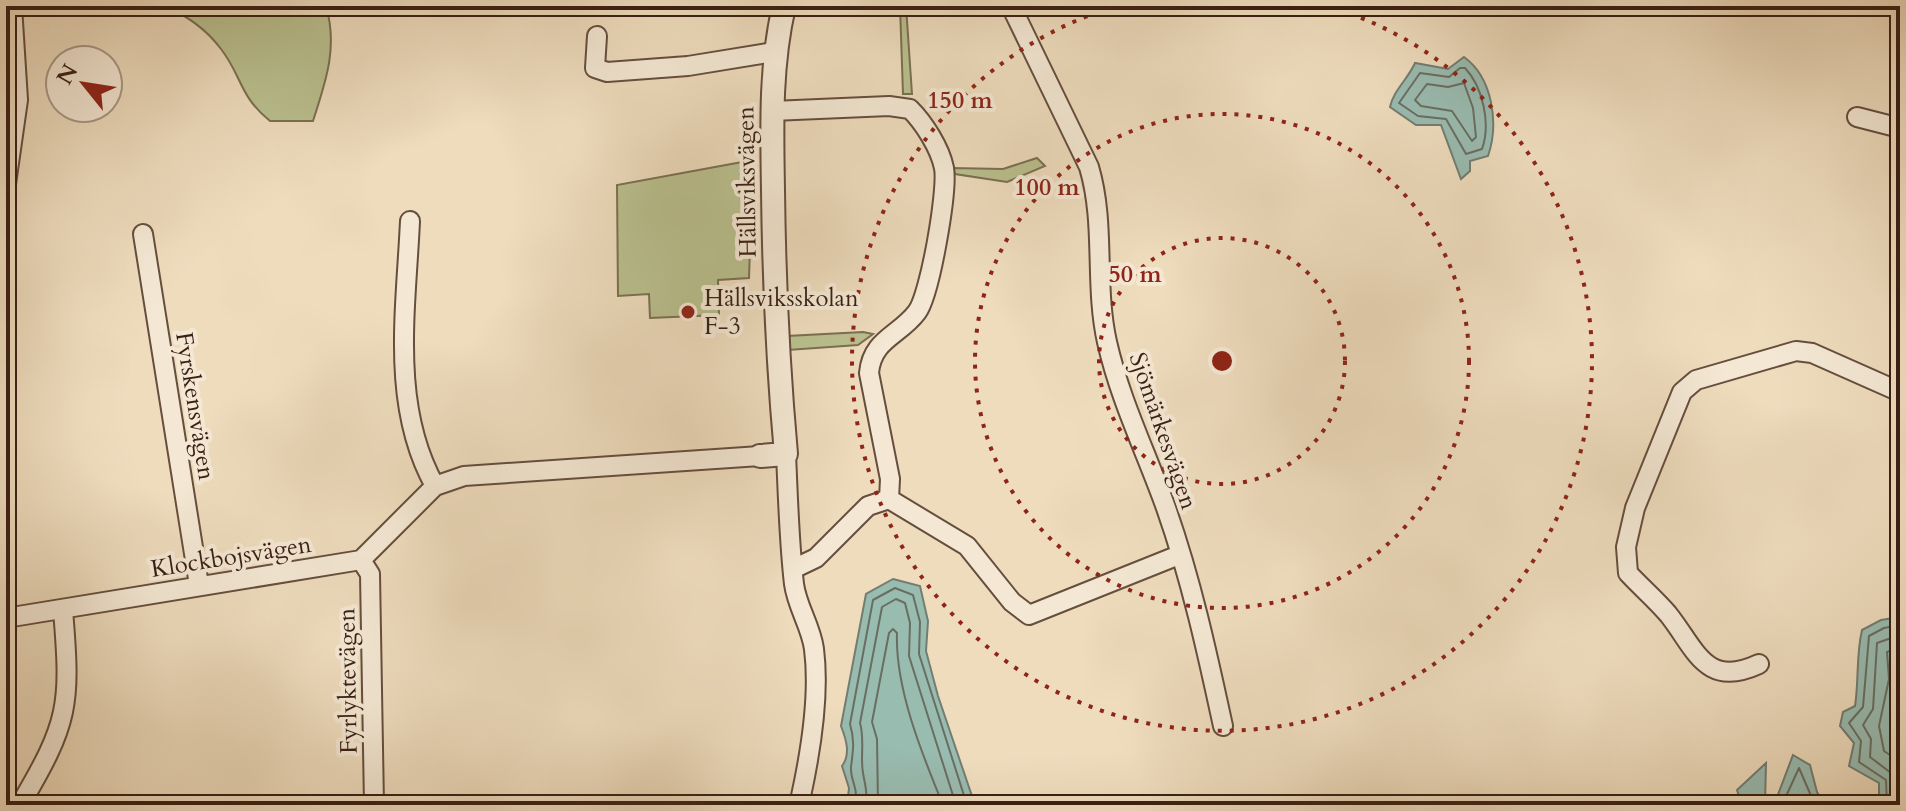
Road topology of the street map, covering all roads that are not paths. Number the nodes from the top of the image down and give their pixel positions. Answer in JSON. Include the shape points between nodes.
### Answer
{"nodes":[{"id":1,"x":12,"y":6,"type":"edge"},
{"id":2,"x":784,"y":6,"type":"edge"},
{"id":3,"x":1011,"y":6,"type":"edge"},
{"id":4,"x":597,"y":36,"type":"dead end"},
{"id":5,"x":774,"y":52,"type":"junction"},
{"id":6,"x":772,"y":111,"type":"junction"},
{"id":7,"x":1857,"y":117,"type":"dead end"},
{"id":8,"x":1900,"y":128,"type":"edge"},
{"id":9,"x":6,"y":184,"type":"edge"},
{"id":10,"x":410,"y":221,"type":"dead end"},
{"id":11,"x":143,"y":234,"type":"dead end"},
{"id":12,"x":1900,"y":392,"type":"edge"},
{"id":13,"x":786,"y":454,"type":"junction"},
{"id":14,"x":760,"y":456,"type":"joint"},
{"id":15,"x":435,"y":486,"type":"junction"},
{"id":16,"x":889,"y":499,"type":"junction"},
{"id":17,"x":1179,"y":555,"type":"junction"},
{"id":18,"x":361,"y":560,"type":"junction"},
{"id":19,"x":793,"y":569,"type":"junction"},
{"id":20,"x":199,"y":585,"type":"junction"},
{"id":21,"x":63,"y":610,"type":"junction"},
{"id":22,"x":6,"y":618,"type":"edge"},
{"id":23,"x":1759,"y":664,"type":"dead end"},
{"id":24,"x":1223,"y":726,"type":"dead end"},
{"id":25,"x":801,"y":796,"type":"dead end"},
{"id":26,"x":20,"y":805,"type":"edge"},
{"id":27,"x":374,"y":805,"type":"edge"}],
"edges":[{"from":1,"to":9,"type":"street","via":[[18,100]]},
{"from":2,"to":5,"type":"street","name":"Hällsviksvägen"},
{"from":3,"to":17,"type":"street","name":"Sjömärkesvägen","via":[[1093,181],[1106,338],[1118,388]]},
{"from":4,"to":5,"type":"street","via":[[595,68],[607,72]]},
{"from":5,"to":6,"type":"street","name":"Hällsviksvägen"},
{"from":6,"to":13,"type":"street","name":"Hällsviksvägen","via":[[775,289]]},
{"from":6,"to":16,"type":"street","via":[[902,107],[915,114],[944,165],[944,199],[924,301],[870,360]]},
{"from":7,"to":8,"type":"street"},
{"from":10,"to":15,"type":"street","via":[[403,345],[410,424]]},
{"from":11,"to":20,"type":"street","name":"Fyrskensvägen"},
{"from":12,"to":23,"type":"street","via":[[1812,353],[1796,351],[1707,374],[1682,392],[1635,508],[1626,547],[1628,573],[1701,660],[1717,671],[1734,673]]},
{"from":13,"to":14,"type":"street"},
{"from":13,"to":19,"type":"street","name":"Hällsviksvägen"},
{"from":14,"to":15,"type":"street","via":[[464,476]]},
{"from":15,"to":18,"type":"street"},
{"from":16,"to":17,"type":"street","via":[[967,546],[1029,615]]},
{"from":16,"to":19,"type":"street","via":[[868,506],[816,558]]},
{"from":17,"to":24,"type":"street","name":"Sjömärkesvägen"},
{"from":18,"to":20,"type":"street","name":"Klockbojsvägen"},
{"from":18,"to":27,"type":"street","name":"Fyrlyktevägen","via":[[370,574]]},
{"from":19,"to":25,"type":"street","name":"Hällsviksvägen","via":[[815,666]]},
{"from":20,"to":21,"type":"street","name":"Klockbojsvägen"},
{"from":21,"to":22,"type":"street","name":"Klockbojsvägen"},
{"from":21,"to":26,"type":"street","via":[[65,715]]}]}
